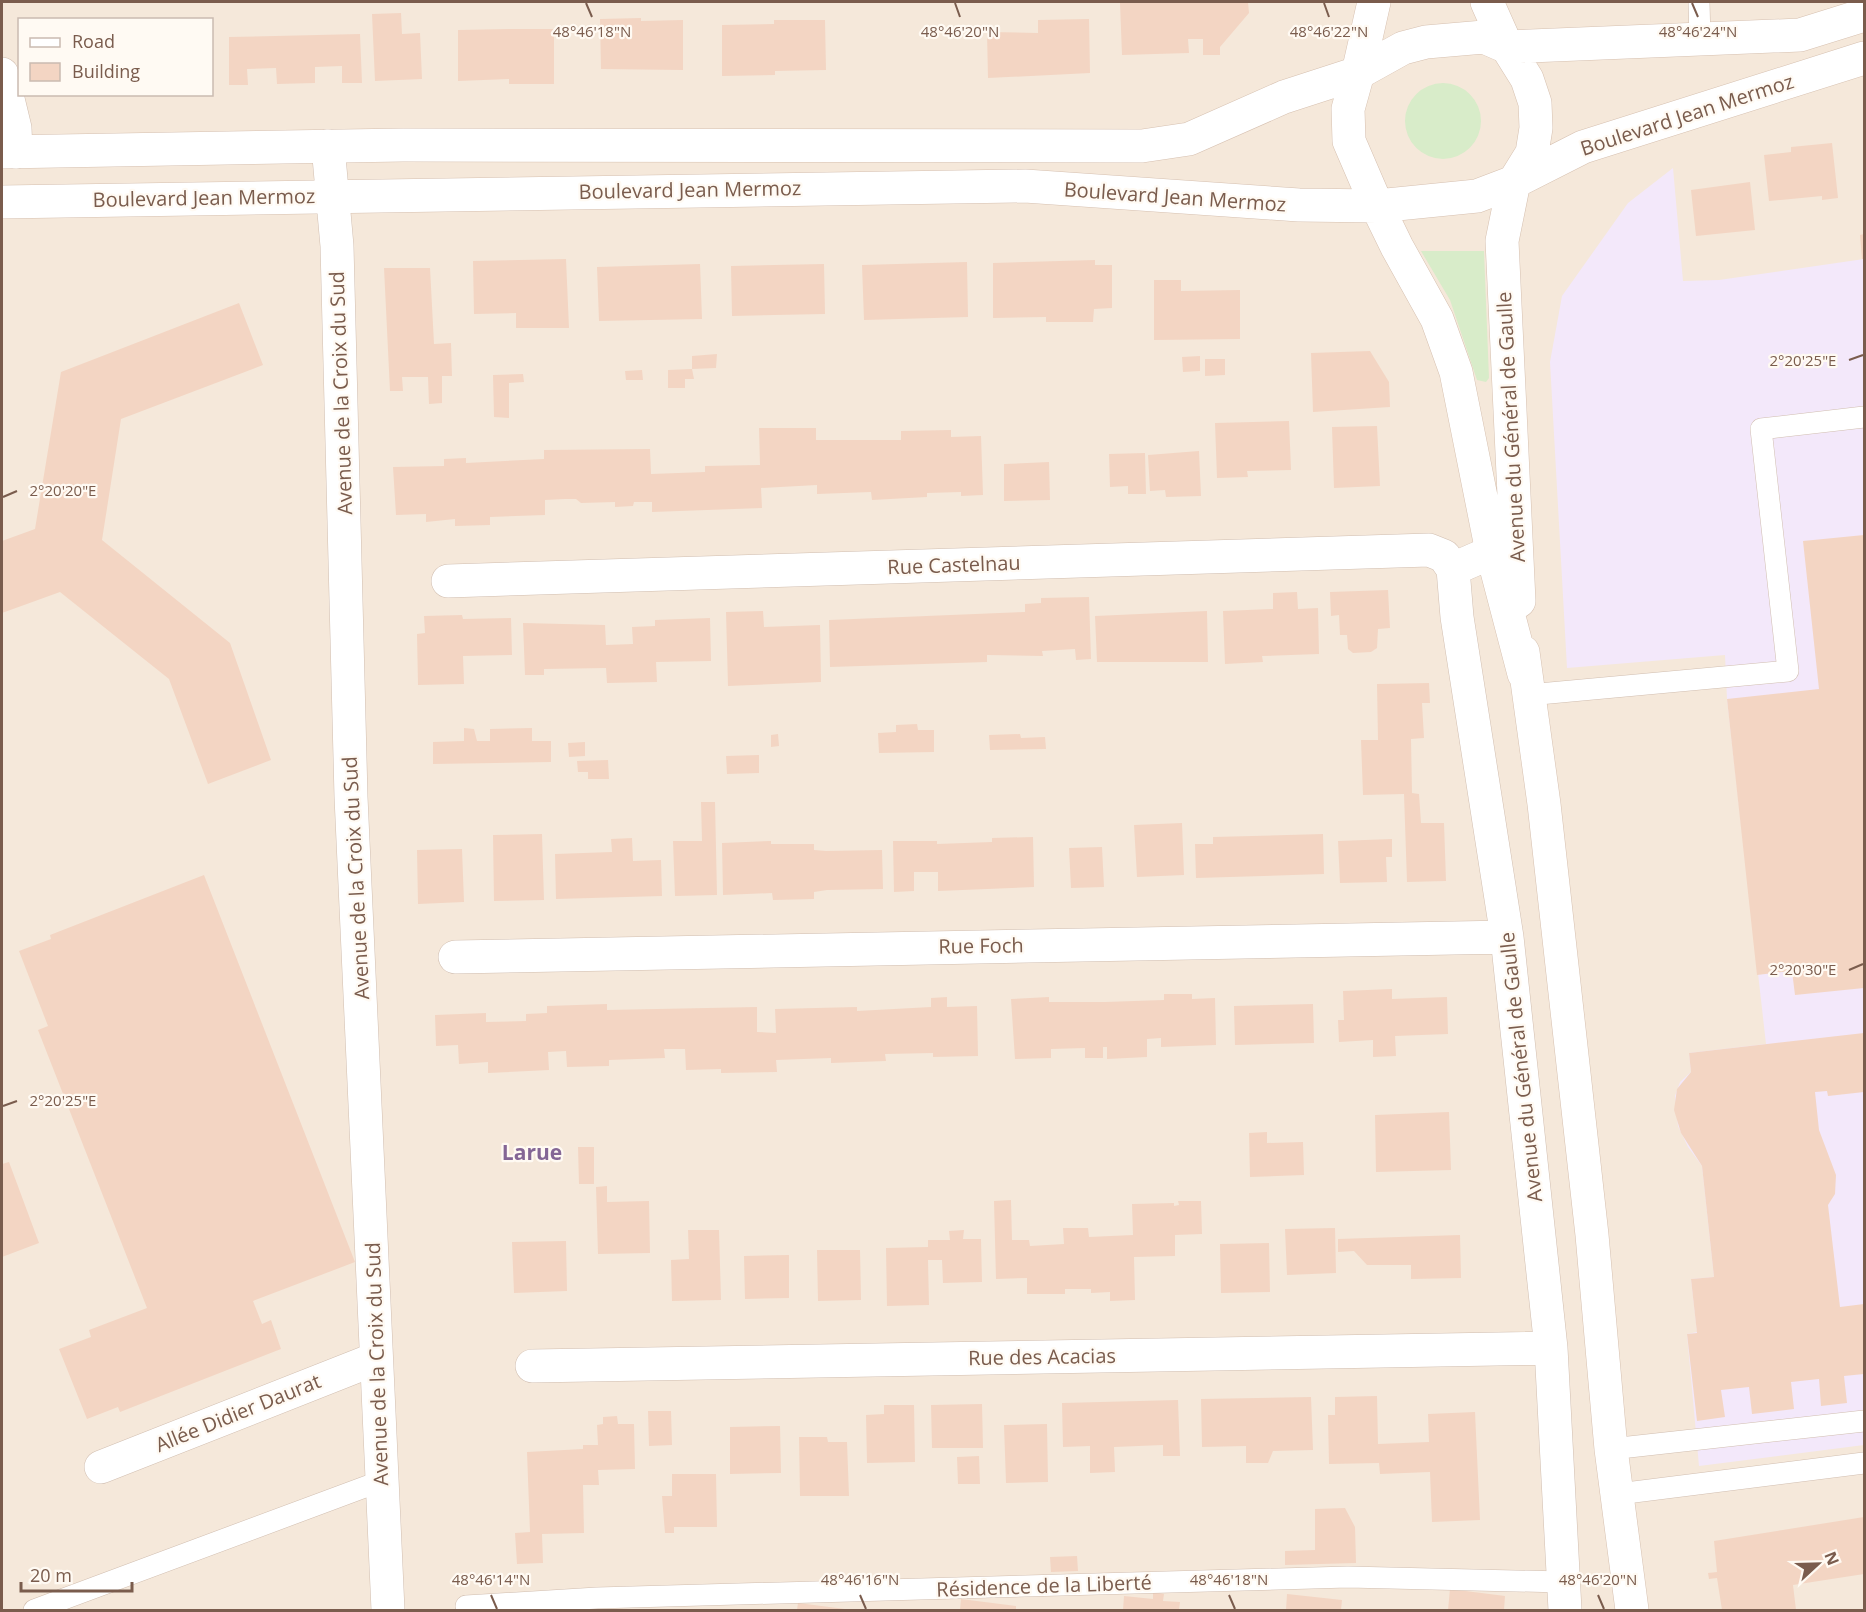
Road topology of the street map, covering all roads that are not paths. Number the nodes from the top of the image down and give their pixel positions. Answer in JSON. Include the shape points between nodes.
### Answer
{"nodes":[{"id":1,"x":1374,"y":2,"type":"edge"},
{"id":2,"x":1486,"y":2,"type":"edge"},
{"id":3,"x":1699,"y":2,"type":"edge"},
{"id":4,"x":1864,"y":15,"type":"edge"},
{"id":5,"x":1700,"y":40,"type":"junction"},
{"id":6,"x":1507,"y":47,"type":"junction"},
{"id":7,"x":1864,"y":58,"type":"edge"},
{"id":8,"x":1358,"y":73,"type":"junction"},
{"id":9,"x":2,"y":74,"type":"edge"},
{"id":10,"x":328,"y":146,"type":"junction"},
{"id":11,"x":9,"y":152,"type":"edge"},
{"id":12,"x":1514,"y":182,"type":"junction"},
{"id":13,"x":333,"y":195,"type":"junction"},
{"id":14,"x":2,"y":202,"type":"edge"},
{"id":15,"x":1377,"y":206,"type":"junction"},
{"id":16,"x":1864,"y":417,"type":"edge"},
{"id":17,"x":1492,"y":552,"type":"junction"},
{"id":18,"x":1453,"y":569,"type":"junction"},
{"id":19,"x":448,"y":581,"type":"dead end"},
{"id":20,"x":1526,"y":685,"type":"junction"},
{"id":21,"x":1507,"y":937,"type":"junction"},
{"id":22,"x":454,"y":957,"type":"dead end"},
{"id":23,"x":1551,"y":1348,"type":"junction"},
{"id":24,"x":375,"y":1359,"type":"junction"},
{"id":25,"x":532,"y":1366,"type":"dead end"},
{"id":26,"x":1864,"y":1421,"type":"edge"},
{"id":27,"x":1611,"y":1449,"type":"junction"},
{"id":28,"x":1864,"y":1463,"type":"edge"},
{"id":29,"x":101,"y":1467,"type":"dead end"},
{"id":30,"x":381,"y":1481,"type":"junction"},
{"id":31,"x":1618,"y":1494,"type":"junction"},
{"id":32,"x":1564,"y":1596,"type":"edge"},
{"id":33,"x":1631,"y":1603,"type":"edge"},
{"id":34,"x":596,"y":1604,"type":"edge"},
{"id":35,"x":466,"y":1606,"type":"dead end"},
{"id":36,"x":34,"y":1611,"type":"edge"},
{"id":37,"x":388,"y":1611,"type":"edge"}],
"edges":[{"from":1,"to":8,"type":"main road"},
{"from":2,"to":6,"type":"main road"},
{"from":3,"to":5,"type":"lane"},
{"from":4,"to":5,"type":"main road","via":[[1800,35]]},
{"from":5,"to":6,"type":"main road"},
{"from":6,"to":8,"type":"main road","via":[[1484,38],[1426,42],[1403,48]]},
{"from":6,"to":12,"type":"main road","via":[[1527,79],[1535,103],[1532,153]]},
{"from":7,"to":12,"type":"main road","name":"Boulevard Jean Mermoz","via":[[1583,147]]},
{"from":8,"to":10,"type":"main road","via":[[1284,97],[1189,139],[1142,146]]},
{"from":8,"to":15,"type":"main road","via":[[1348,110],[1349,141]]},
{"from":9,"to":11,"type":"main road","via":[[15,128]]},
{"from":10,"to":11,"type":"main road"},
{"from":10,"to":13,"type":"main road","name":"Avenue de la Croix du Sud"},
{"from":12,"to":15,"type":"main road","name":"Boulevard Jean Mermoz","via":[[1477,196]]},
{"from":12,"to":20,"type":"main road","name":"Avenue du Général de Gaulle","via":[[1502,241],[1512,483]]},
{"from":13,"to":14,"type":"main road","name":"Boulevard Jean Mermoz"},
{"from":13,"to":15,"type":"main road","name":"Boulevard Jean Mermoz","via":[[1024,186],[1299,205]]},
{"from":13,"to":24,"type":"main road","name":"Avenue de la Croix du Sud","via":[[351,797]]},
{"from":15,"to":17,"type":"main road","name":"Avenue du Général de Gaulle","via":[[1437,318],[1456,372]]},
{"from":16,"to":20,"type":"lane","via":[[1761,429],[1788,671]]},
{"from":17,"to":18,"type":"main road","name":"Avenue du Général de Gaulle"},
{"from":17,"to":20,"type":"main road","name":"Avenue du Général de Gaulle"},
{"from":18,"to":19,"type":"main road","name":"Rue Castelnau","via":[[1444,556],[1429,550]]},
{"from":18,"to":21,"type":"main road","name":"Avenue du Général de Gaulle","via":[[1457,617]]},
{"from":20,"to":27,"type":"main road","name":"Avenue du Général de Gaulle","via":[[1566,999]]},
{"from":21,"to":22,"type":"main road","name":"Rue Foch"},
{"from":21,"to":23,"type":"main road","name":"Avenue du Général de Gaulle"},
{"from":23,"to":25,"type":"main road","name":"Rue des Acacias"},
{"from":23,"to":32,"type":"main road","name":"Avenue du Général de Gaulle"},
{"from":24,"to":29,"type":"main road","name":"Allée Didier Daurat"},
{"from":24,"to":30,"type":"main road","name":"Avenue de la Croix du Sud"},
{"from":26,"to":27,"type":"lane"},
{"from":27,"to":31,"type":"main road","name":"Avenue du Général de Gaulle"},
{"from":28,"to":31,"type":"lane"},
{"from":30,"to":36,"type":"lane"},
{"from":30,"to":37,"type":"main road","name":"Avenue de la Croix du Sud"},
{"from":31,"to":33,"type":"main road","name":"Avenue du Général de Gaulle"},
{"from":32,"to":34,"type":"lane","name":"Résidence de la Liberté","via":[[1348,1577]]},
{"from":34,"to":35,"type":"lane","name":"Résidence de la Liberté"}]}
